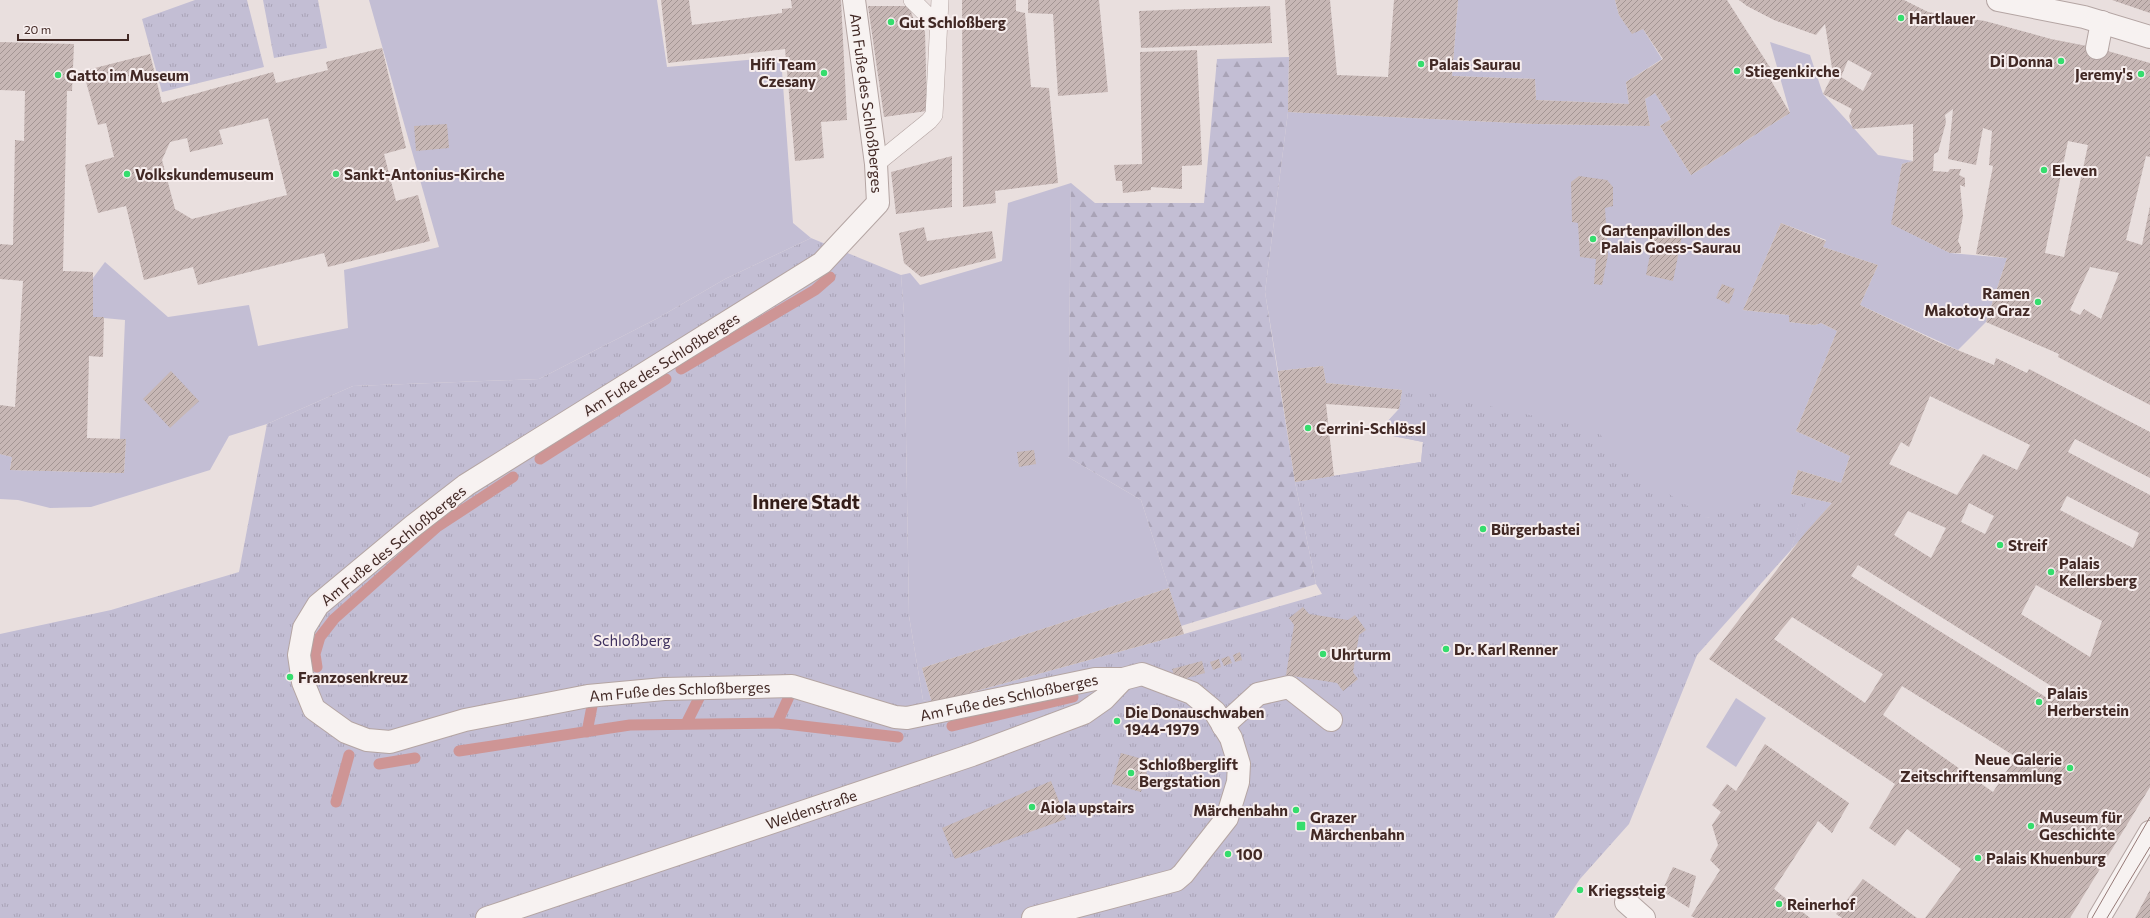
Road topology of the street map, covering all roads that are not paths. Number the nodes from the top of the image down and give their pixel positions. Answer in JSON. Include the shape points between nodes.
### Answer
{"nodes":[{"id":1,"x":854,"y":0,"type":"edge"},
{"id":2,"x":912,"y":0,"type":"edge"},
{"id":3,"x":940,"y":0,"type":"edge"},
{"id":4,"x":1998,"y":0,"type":"edge"},
{"id":5,"x":2084,"y":11,"type":"edge"},
{"id":6,"x":938,"y":26,"type":"junction"},
{"id":7,"x":2150,"y":37,"type":"edge"},
{"id":8,"x":2097,"y":48,"type":"dead end"},
{"id":9,"x":876,"y":164,"type":"junction"},
{"id":10,"x":1123,"y":679,"type":"junction"},
{"id":11,"x":1331,"y":720,"type":"dead end"},
{"id":12,"x":1223,"y":726,"type":"junction"},
{"id":13,"x":2150,"y":832,"type":"edge"},
{"id":14,"x":1626,"y":902,"type":"dead end"},
{"id":15,"x":487,"y":918,"type":"edge"},
{"id":16,"x":1033,"y":918,"type":"edge"},
{"id":17,"x":1644,"y":918,"type":"edge"},
{"id":18,"x":2099,"y":918,"type":"edge"}],
"edges":[{"from":1,"to":9,"type":"street","name":"Am Fuße des Schloßberges"},
{"from":2,"to":6,"type":"lane"},
{"from":3,"to":6,"type":"lane"},
{"from":4,"to":5,"type":"street"},
{"from":5,"to":7,"type":"street"},
{"from":5,"to":8,"type":"street"},
{"from":6,"to":9,"type":"lane","via":[[934,115]]},
{"from":9,"to":10,"type":"street","name":"Am Fuße des Schloßberges","via":[[878,203],[822,263],[466,485],[318,605],[304,628],[299,655],[303,682],[314,710],[346,732],[367,740],[390,742],[466,720],[588,696],[656,690],[792,686],[895,717],[908,718],[1095,679]]},
{"from":10,"to":12,"type":"street","name":"Am Fuße des Schloßberges","via":[[1142,674],[1192,693],[1215,712]]},
{"from":10,"to":15,"type":"street","name":"Weldenstraße","via":[[1104,699],[1084,713],[972,755]]},
{"from":11,"to":12,"type":"street","via":[[1288,687],[1258,694]]},
{"from":12,"to":16,"type":"street","name":"Am Fuße des Schloßberges","via":[[1231,738],[1239,764],[1238,782],[1227,818],[1179,877]]},
{"from":13,"to":18,"type":"street"},
{"from":14,"to":17,"type":"street"}]}
